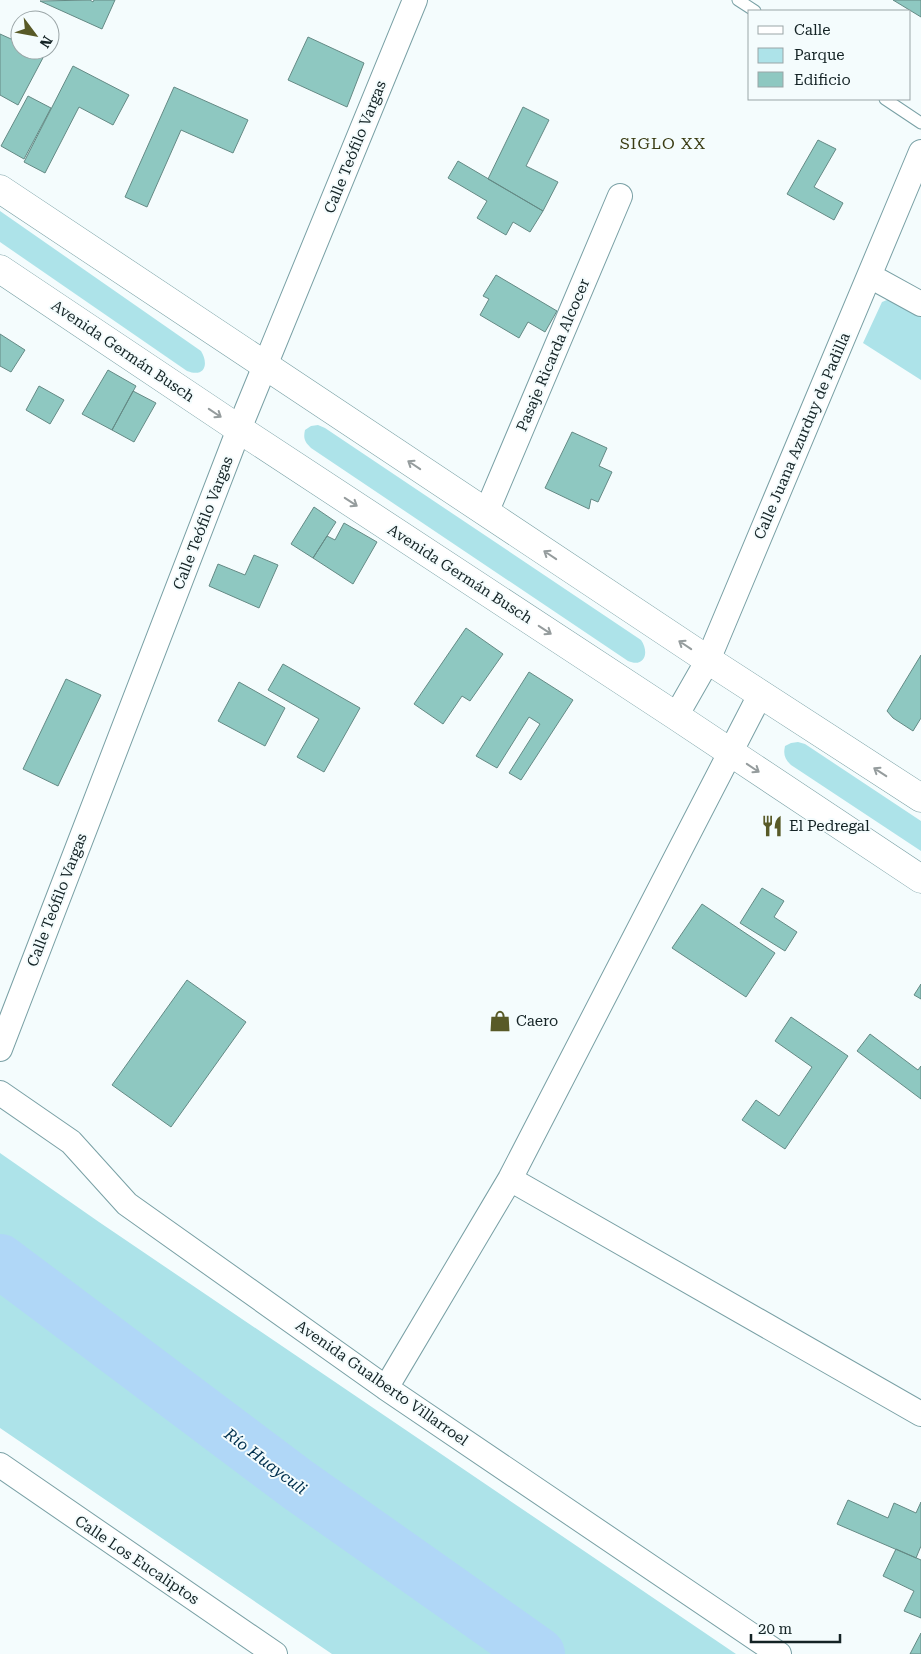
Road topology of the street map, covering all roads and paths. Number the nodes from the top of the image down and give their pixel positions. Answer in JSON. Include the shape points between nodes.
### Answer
{"nodes":[{"id":1,"x":415,"y":0,"type":"edge"},
{"id":2,"x":738,"y":0,"type":"edge"},
{"id":3,"x":753,"y":10,"type":"edge"},
{"id":4,"x":886,"y":100,"type":"edge"},
{"id":5,"x":921,"y":123,"type":"edge"},
{"id":6,"x":921,"y":152,"type":"edge"},
{"id":7,"x":0,"y":188,"type":"edge"},
{"id":8,"x":620,"y":196,"type":"dead end"},
{"id":9,"x":0,"y":269,"type":"edge"},
{"id":10,"x":870,"y":276,"type":"junction"},
{"id":11,"x":921,"y":304,"type":"edge"},
{"id":12,"x":265,"y":366,"type":"junction"},
{"id":13,"x":239,"y":429,"type":"junction"},
{"id":14,"x":486,"y":513,"type":"junction"},
{"id":15,"x":708,"y":660,"type":"junction"},
{"id":16,"x":761,"y":693,"type":"junction"},
{"id":17,"x":676,"y":716,"type":"junction"},
{"id":18,"x":730,"y":753,"type":"junction"},
{"id":19,"x":921,"y":798,"type":"edge"},
{"id":20,"x":921,"y":879,"type":"edge"},
{"id":21,"x":0,"y":1049,"type":"edge"},
{"id":22,"x":0,"y":1093,"type":"edge"},
{"id":23,"x":510,"y":1178,"type":"junction"},
{"id":24,"x":386,"y":1388,"type":"junction"},
{"id":25,"x":921,"y":1414,"type":"edge"},
{"id":26,"x":0,"y":1465,"type":"edge"},
{"id":27,"x":275,"y":1654,"type":"edge"},
{"id":28,"x":779,"y":1654,"type":"edge"}],
"edges":[{"from":1,"to":12,"type":"street","name":"Calle Teófilo Vargas"},
{"from":2,"to":3,"type":"lane"},
{"from":4,"to":5,"type":"lane"},
{"from":6,"to":10,"type":"street","name":"Calle Juana Azurduy de Padilla"},
{"from":7,"to":12,"type":"main road"},
{"from":8,"to":14,"type":"street","name":"Pasaje Ricarda Alcocer"},
{"from":9,"to":13,"type":"main road","name":"Avenida Germán Busch","one_way":true},
{"from":10,"to":11,"type":"street"},
{"from":10,"to":15,"type":"street","name":"Calle Juana Azurduy de Padilla"},
{"from":12,"to":13,"type":"street","name":"Calle Teófilo Vargas"},
{"from":14,"to":12,"type":"main road","one_way":true},
{"from":13,"to":17,"type":"main road","name":"Avenida Germán Busch","one_way":true},
{"from":13,"to":21,"type":"street","name":"Calle Teófilo Vargas"},
{"from":15,"to":14,"type":"main road","one_way":true},
{"from":15,"to":16,"type":"main road"},
{"from":15,"to":17,"type":"street","name":"Calle Juana Azurduy de Padilla"},
{"from":16,"to":18,"type":"street"},
{"from":19,"to":16,"type":"main road","one_way":true},
{"from":17,"to":18,"type":"main road","name":"Avenida Germán Busch"},
{"from":18,"to":20,"type":"main road","name":"Avenida Germán Busch","one_way":true},
{"from":18,"to":23,"type":"street"},
{"from":22,"to":24,"type":"street","name":"Avenida Gualberto Villarroel","via":[[71,1142],[127,1204]]},
{"from":23,"to":24,"type":"street"},
{"from":23,"to":25,"type":"street"},
{"from":24,"to":28,"type":"street","name":"Avenida Gualberto Villarroel"},
{"from":26,"to":27,"type":"street","name":"Calle Los Eucaliptos"}]}
